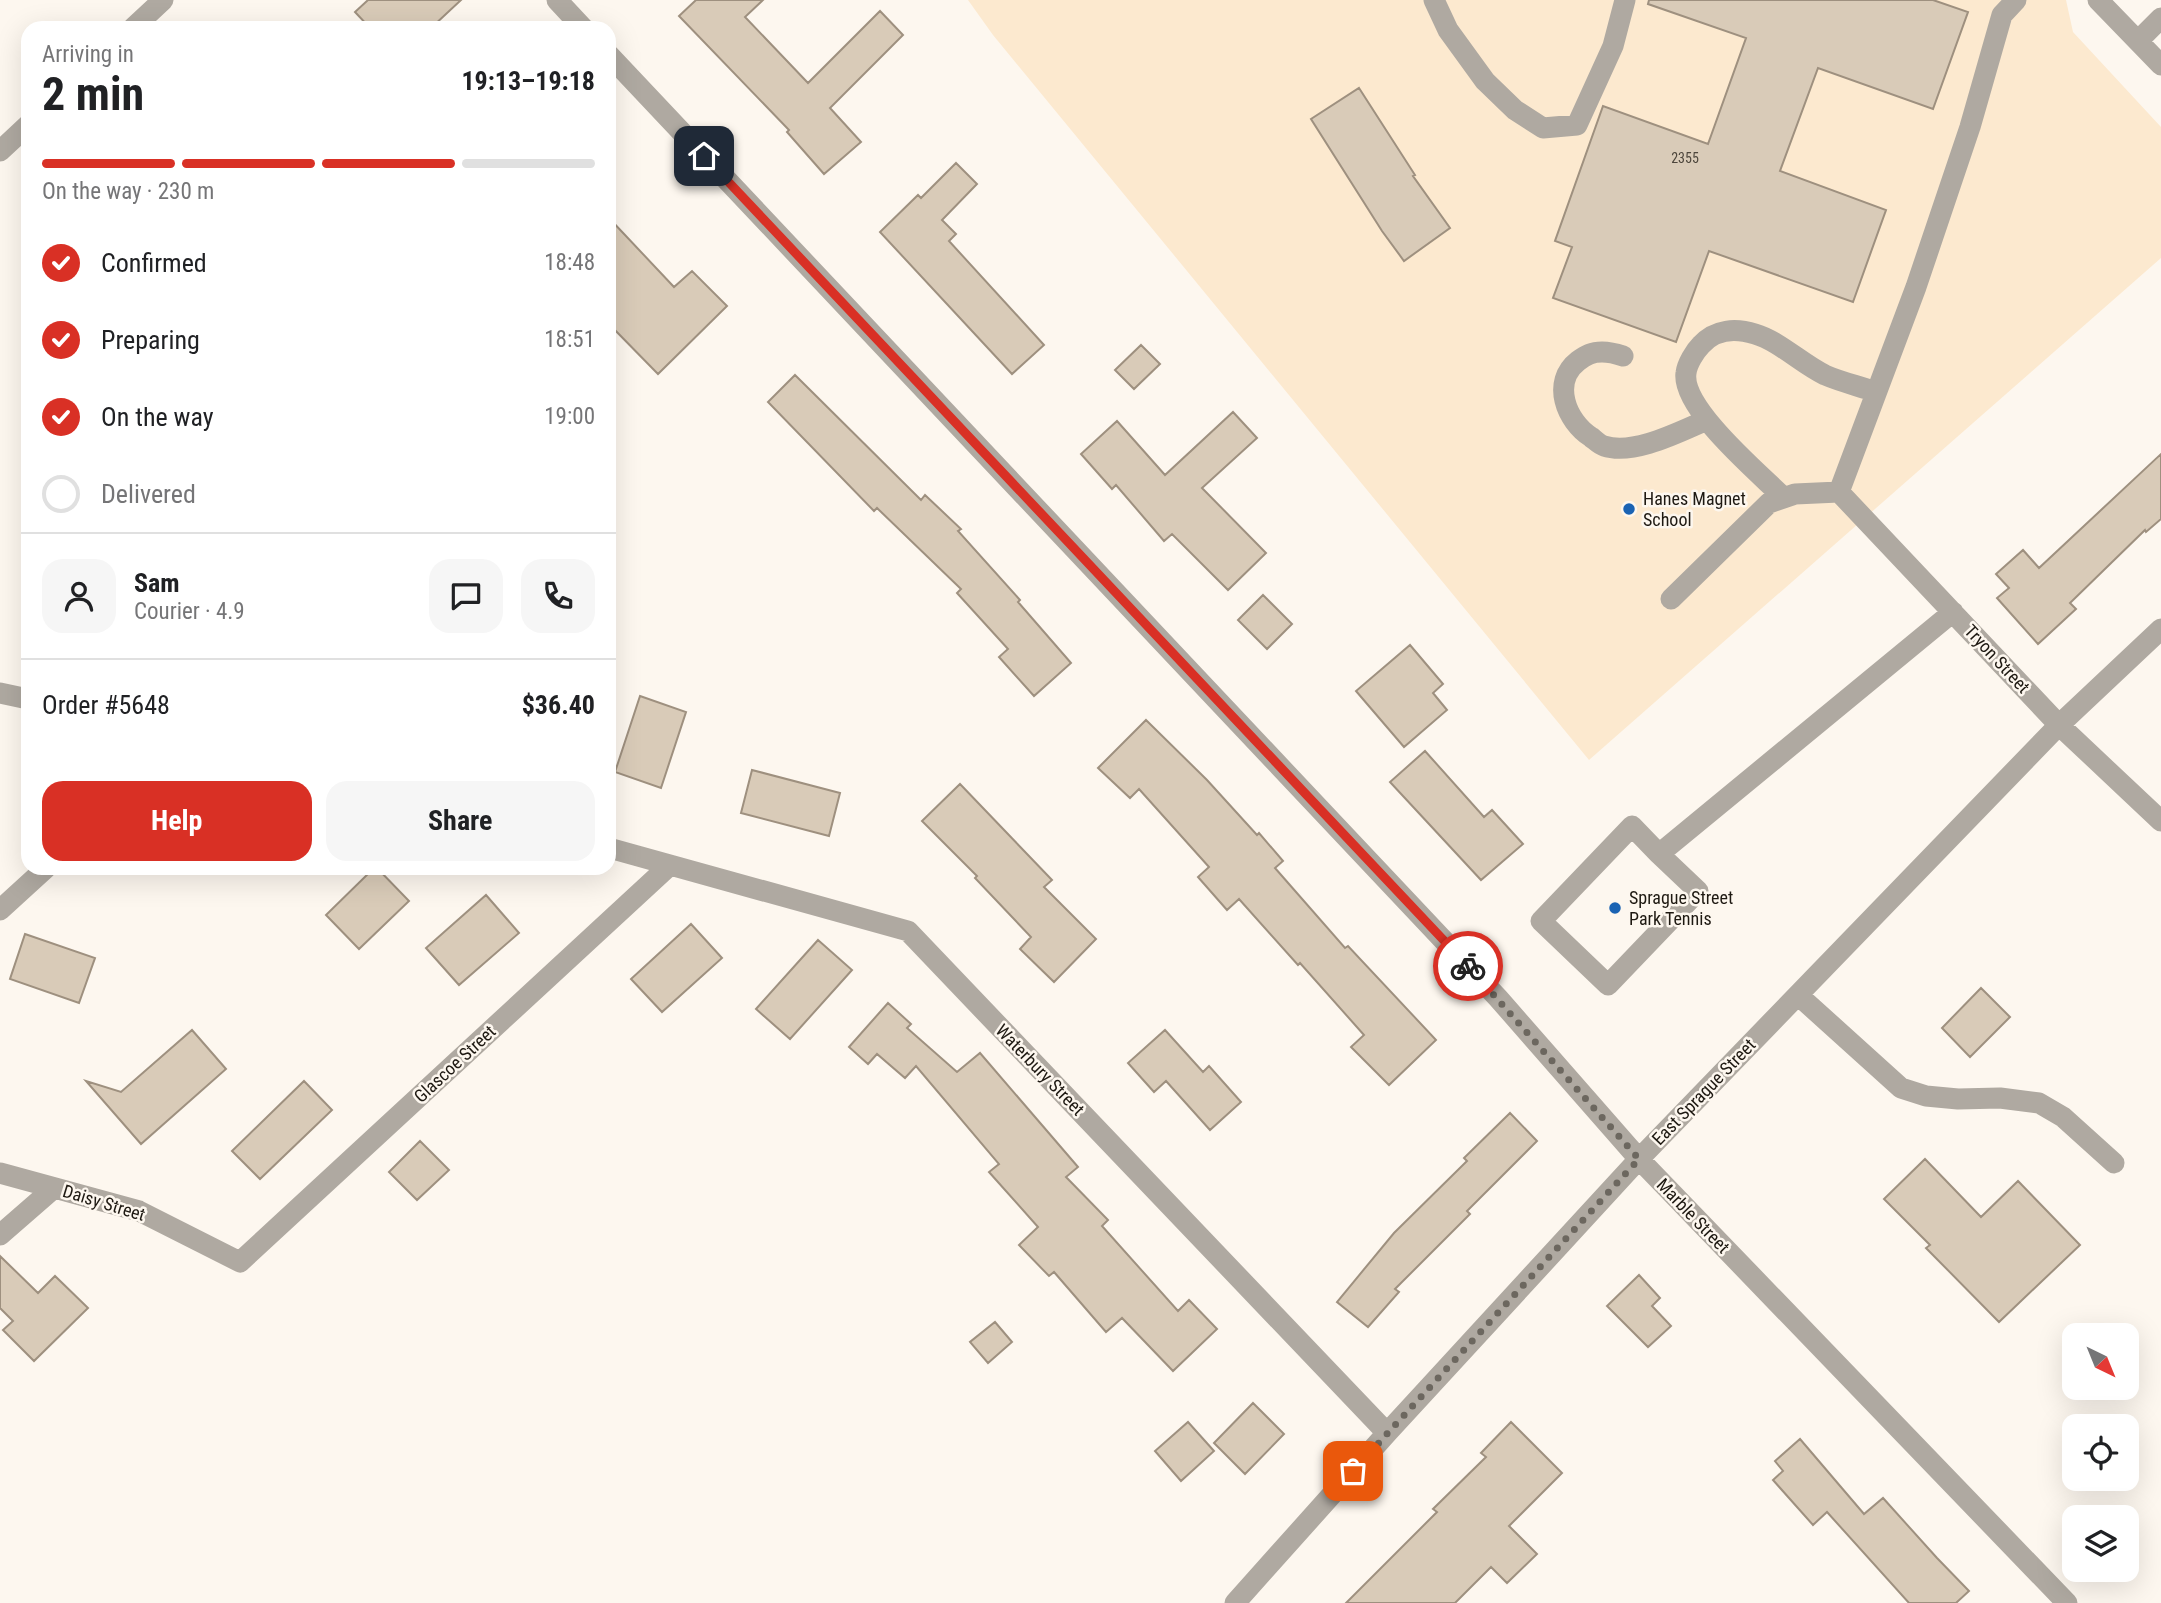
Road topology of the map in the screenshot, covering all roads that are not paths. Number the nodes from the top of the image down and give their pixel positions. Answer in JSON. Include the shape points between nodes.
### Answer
{"nodes":[{"id":1,"x":163,"y":0,"type":"edge"},
{"id":2,"x":557,"y":0,"type":"edge"},
{"id":3,"x":1434,"y":0,"type":"edge"},
{"id":4,"x":1625,"y":0,"type":"edge"},
{"id":5,"x":2016,"y":0,"type":"edge"},
{"id":6,"x":2098,"y":0,"type":"edge"},
{"id":7,"x":2161,"y":18,"type":"edge"},
{"id":8,"x":140,"y":21,"type":"edge"},
{"id":9,"x":576,"y":21,"type":"edge"},
{"id":10,"x":2138,"y":41,"type":"junction"},
{"id":11,"x":616,"y":62,"type":"edge"},
{"id":12,"x":2161,"y":65,"type":"edge"},
{"id":13,"x":21,"y":132,"type":"edge"},
{"id":14,"x":0,"y":151,"type":"edge"},
{"id":15,"x":1623,"y":356,"type":"dead end"},
{"id":16,"x":1876,"y":391,"type":"junction"},
{"id":17,"x":1707,"y":420,"type":"junction"},
{"id":18,"x":1839,"y":492,"type":"junction"},
{"id":19,"x":1783,"y":497,"type":"junction"},
{"id":20,"x":1671,"y":599,"type":"dead end"},
{"id":21,"x":1953,"y":612,"type":"junction"},
{"id":22,"x":2161,"y":629,"type":"edge"},
{"id":23,"x":0,"y":693,"type":"edge"},
{"id":24,"x":21,"y":698,"type":"edge"},
{"id":25,"x":2059,"y":725,"type":"junction"},
{"id":26,"x":2161,"y":821,"type":"edge"},
{"id":27,"x":616,"y":850,"type":"edge"},
{"id":28,"x":1659,"y":854,"type":"junction"},
{"id":29,"x":670,"y":865,"type":"junction"},
{"id":30,"x":38,"y":875,"type":"edge"},
{"id":31,"x":0,"y":910,"type":"edge"},
{"id":32,"x":1798,"y":995,"type":"junction"},
{"id":33,"x":1639,"y":1159,"type":"junction"},
{"id":34,"x":2113,"y":1163,"type":"dead end"},
{"id":35,"x":0,"y":1173,"type":"edge"},
{"id":36,"x":54,"y":1188,"type":"junction"},
{"id":37,"x":0,"y":1235,"type":"edge"},
{"id":38,"x":240,"y":1262,"type":"joint"},
{"id":39,"x":1387,"y":1433,"type":"junction"},
{"id":40,"x":1235,"y":1603,"type":"edge"},
{"id":41,"x":2067,"y":1603,"type":"edge"}],
"edges":[{"from":1,"to":8,"type":"street"},
{"from":2,"to":9,"type":"street"},
{"from":3,"to":4,"type":"street","via":[[1448,30],[1485,81],[1515,110],[1543,128],[1577,125],[1613,46]]},
{"from":5,"to":16,"type":"street","via":[[2002,15],[1970,127]]},
{"from":6,"to":10,"type":"street"},
{"from":7,"to":10,"type":"street"},
{"from":10,"to":12,"type":"street"},
{"from":11,"to":33,"type":"street","name":"Marble Street","via":[[1498,998]]},
{"from":13,"to":14,"type":"street"},
{"from":15,"to":17,"type":"street","via":[[1588,354],[1571,366],[1563,380],[1562,394],[1582,431],[1605,446],[1630,447]]},
{"from":16,"to":17,"type":"street","via":[[1825,375],[1757,334],[1724,331],[1702,344],[1686,373],[1688,391]]},
{"from":16,"to":18,"type":"street"},
{"from":17,"to":19,"type":"street"},
{"from":18,"to":19,"type":"street"},
{"from":18,"to":21,"type":"street","name":"Tryon Street"},
{"from":19,"to":20,"type":"street","via":[[1769,503]]},
{"from":21,"to":25,"type":"street","name":"Tryon Street"},
{"from":21,"to":28,"type":"street"},
{"from":22,"to":25,"type":"street","name":"East Sprague Street"},
{"from":23,"to":24,"type":"street"},
{"from":25,"to":26,"type":"street","name":"Tryon Street"},
{"from":25,"to":32,"type":"street","name":"East Sprague Street"},
{"from":27,"to":29,"type":"street","name":"Waterbury Street"},
{"from":28,"to":28,"type":"street","via":[[1698,891],[1608,985],[1541,921],[1632,826]]},
{"from":29,"to":38,"type":"street","name":"Glascoe Street"},
{"from":29,"to":39,"type":"street","name":"Waterbury Street","via":[[908,931]]},
{"from":30,"to":31,"type":"street"},
{"from":32,"to":33,"type":"street","name":"East Sprague Street"},
{"from":32,"to":34,"type":"street","via":[[1901,1088],[1926,1096],[2039,1103],[2063,1117]]},
{"from":33,"to":39,"type":"street","name":"East Sprague Street"},
{"from":33,"to":41,"type":"street","name":"Marble Street"},
{"from":35,"to":36,"type":"street","name":"Daisy Street"},
{"from":36,"to":37,"type":"street"},
{"from":36,"to":38,"type":"street","name":"Daisy Street","via":[[139,1211]]},
{"from":39,"to":40,"type":"street","name":"East Sprague Street"}]}
